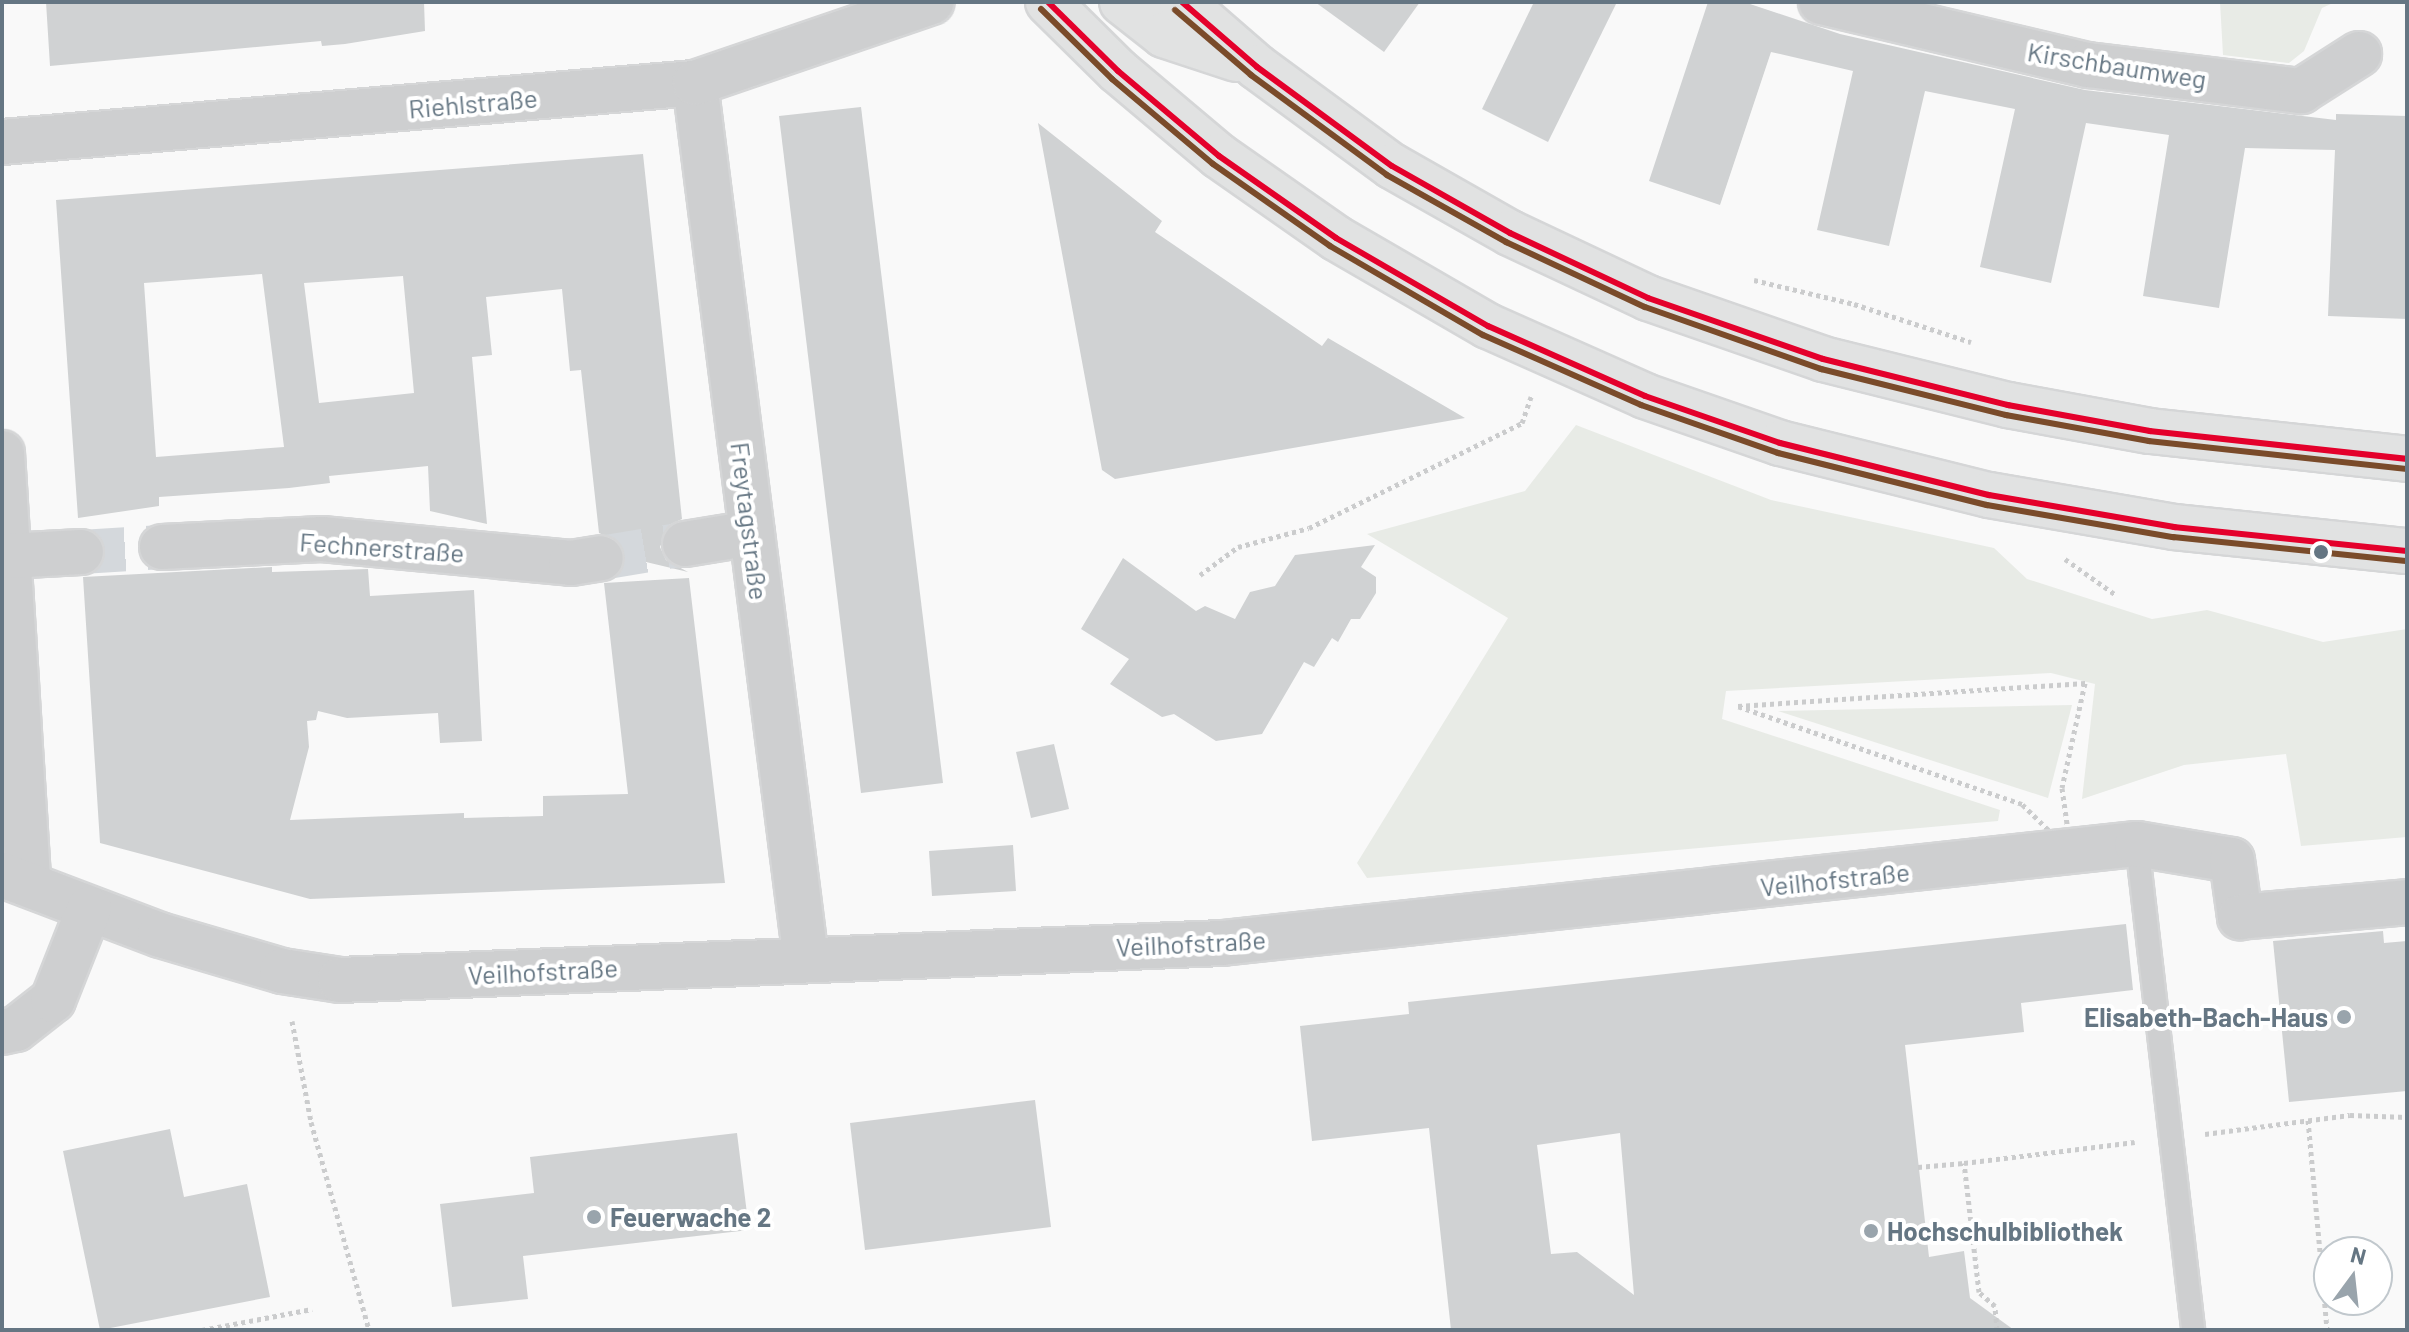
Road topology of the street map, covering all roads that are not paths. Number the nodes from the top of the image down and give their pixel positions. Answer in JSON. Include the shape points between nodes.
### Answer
{"nodes":[{"id":1,"x":931,"y":2,"type":"edge"},
{"id":2,"x":1048,"y":2,"type":"edge"},
{"id":3,"x":1122,"y":2,"type":"edge"},
{"id":4,"x":1182,"y":2,"type":"edge"},
{"id":5,"x":1821,"y":2,"type":"edge"},
{"id":6,"x":2359,"y":54,"type":"dead end"},
{"id":7,"x":1257,"y":67,"type":"junction"},
{"id":8,"x":695,"y":83,"type":"junction"},
{"id":9,"x":2,"y":142,"type":"edge"},
{"id":10,"x":2,"y":453,"type":"edge"},
{"id":11,"x":2407,"y":459,"type":"edge"},
{"id":12,"x":752,"y":533,"type":"junction"},
{"id":13,"x":685,"y":544,"type":"tunnel mouth"},
{"id":14,"x":162,"y":547,"type":"tunnel mouth"},
{"id":15,"x":2407,"y":551,"type":"edge"},
{"id":16,"x":81,"y":552,"type":"tunnel mouth"},
{"id":17,"x":8,"y":556,"type":"junction"},
{"id":18,"x":601,"y":558,"type":"tunnel mouth"},
{"id":19,"x":2137,"y":844,"type":"junction"},
{"id":20,"x":15,"y":879,"type":"edge"},
{"id":21,"x":2407,"y":902,"type":"edge"},
{"id":22,"x":89,"y":909,"type":"junction"},
{"id":23,"x":806,"y":959,"type":"junction"},
{"id":24,"x":2,"y":1032,"type":"edge"},
{"id":25,"x":2193,"y":1330,"type":"edge"}],
"edges":[{"from":1,"to":8,"type":"street","name":"Riehlstraße"},
{"from":2,"to":15,"type":"main road","via":[[1150,100],[1259,185],[1373,262],[1544,354],[1711,420],[1910,478],[2174,527]]},
{"from":3,"to":7,"type":"main road","via":[[1164,35]]},
{"from":4,"to":7,"type":"main road"},
{"from":5,"to":6,"type":"street","name":"Kirschbaumweg","via":[[2088,65],[2301,91]]},
{"from":7,"to":11,"type":"main road","via":[[1392,166],[1510,233],[1648,298],[1743,333],[1867,371],[2008,405],[2150,431]]},
{"from":8,"to":9,"type":"street","name":"Riehlstraße"},
{"from":8,"to":12,"type":"street","name":"Freytagstraße"},
{"from":10,"to":17,"type":"street"},
{"from":12,"to":13,"type":"street"},
{"from":12,"to":23,"type":"street","name":"Freytagstraße"},
{"from":14,"to":18,"type":"street","name":"Fechnerstraße","via":[[322,539],[571,563]]},
{"from":16,"to":17,"type":"street"},
{"from":17,"to":20,"type":"street"},
{"from":19,"to":21,"type":"street","name":"Veilhofstraße","via":[[2232,860],[2240,917]]},
{"from":19,"to":23,"type":"street","name":"Veilhofstraße","via":[[1222,943]]},
{"from":19,"to":25,"type":"lane"},
{"from":20,"to":22,"type":"street","name":"Veilhofstraße"},
{"from":22,"to":23,"type":"street","name":"Veilhofstraße","via":[[282,971],[340,980]]},
{"from":22,"to":24,"type":"street","via":[[53,1000],[16,1029]]}]}
